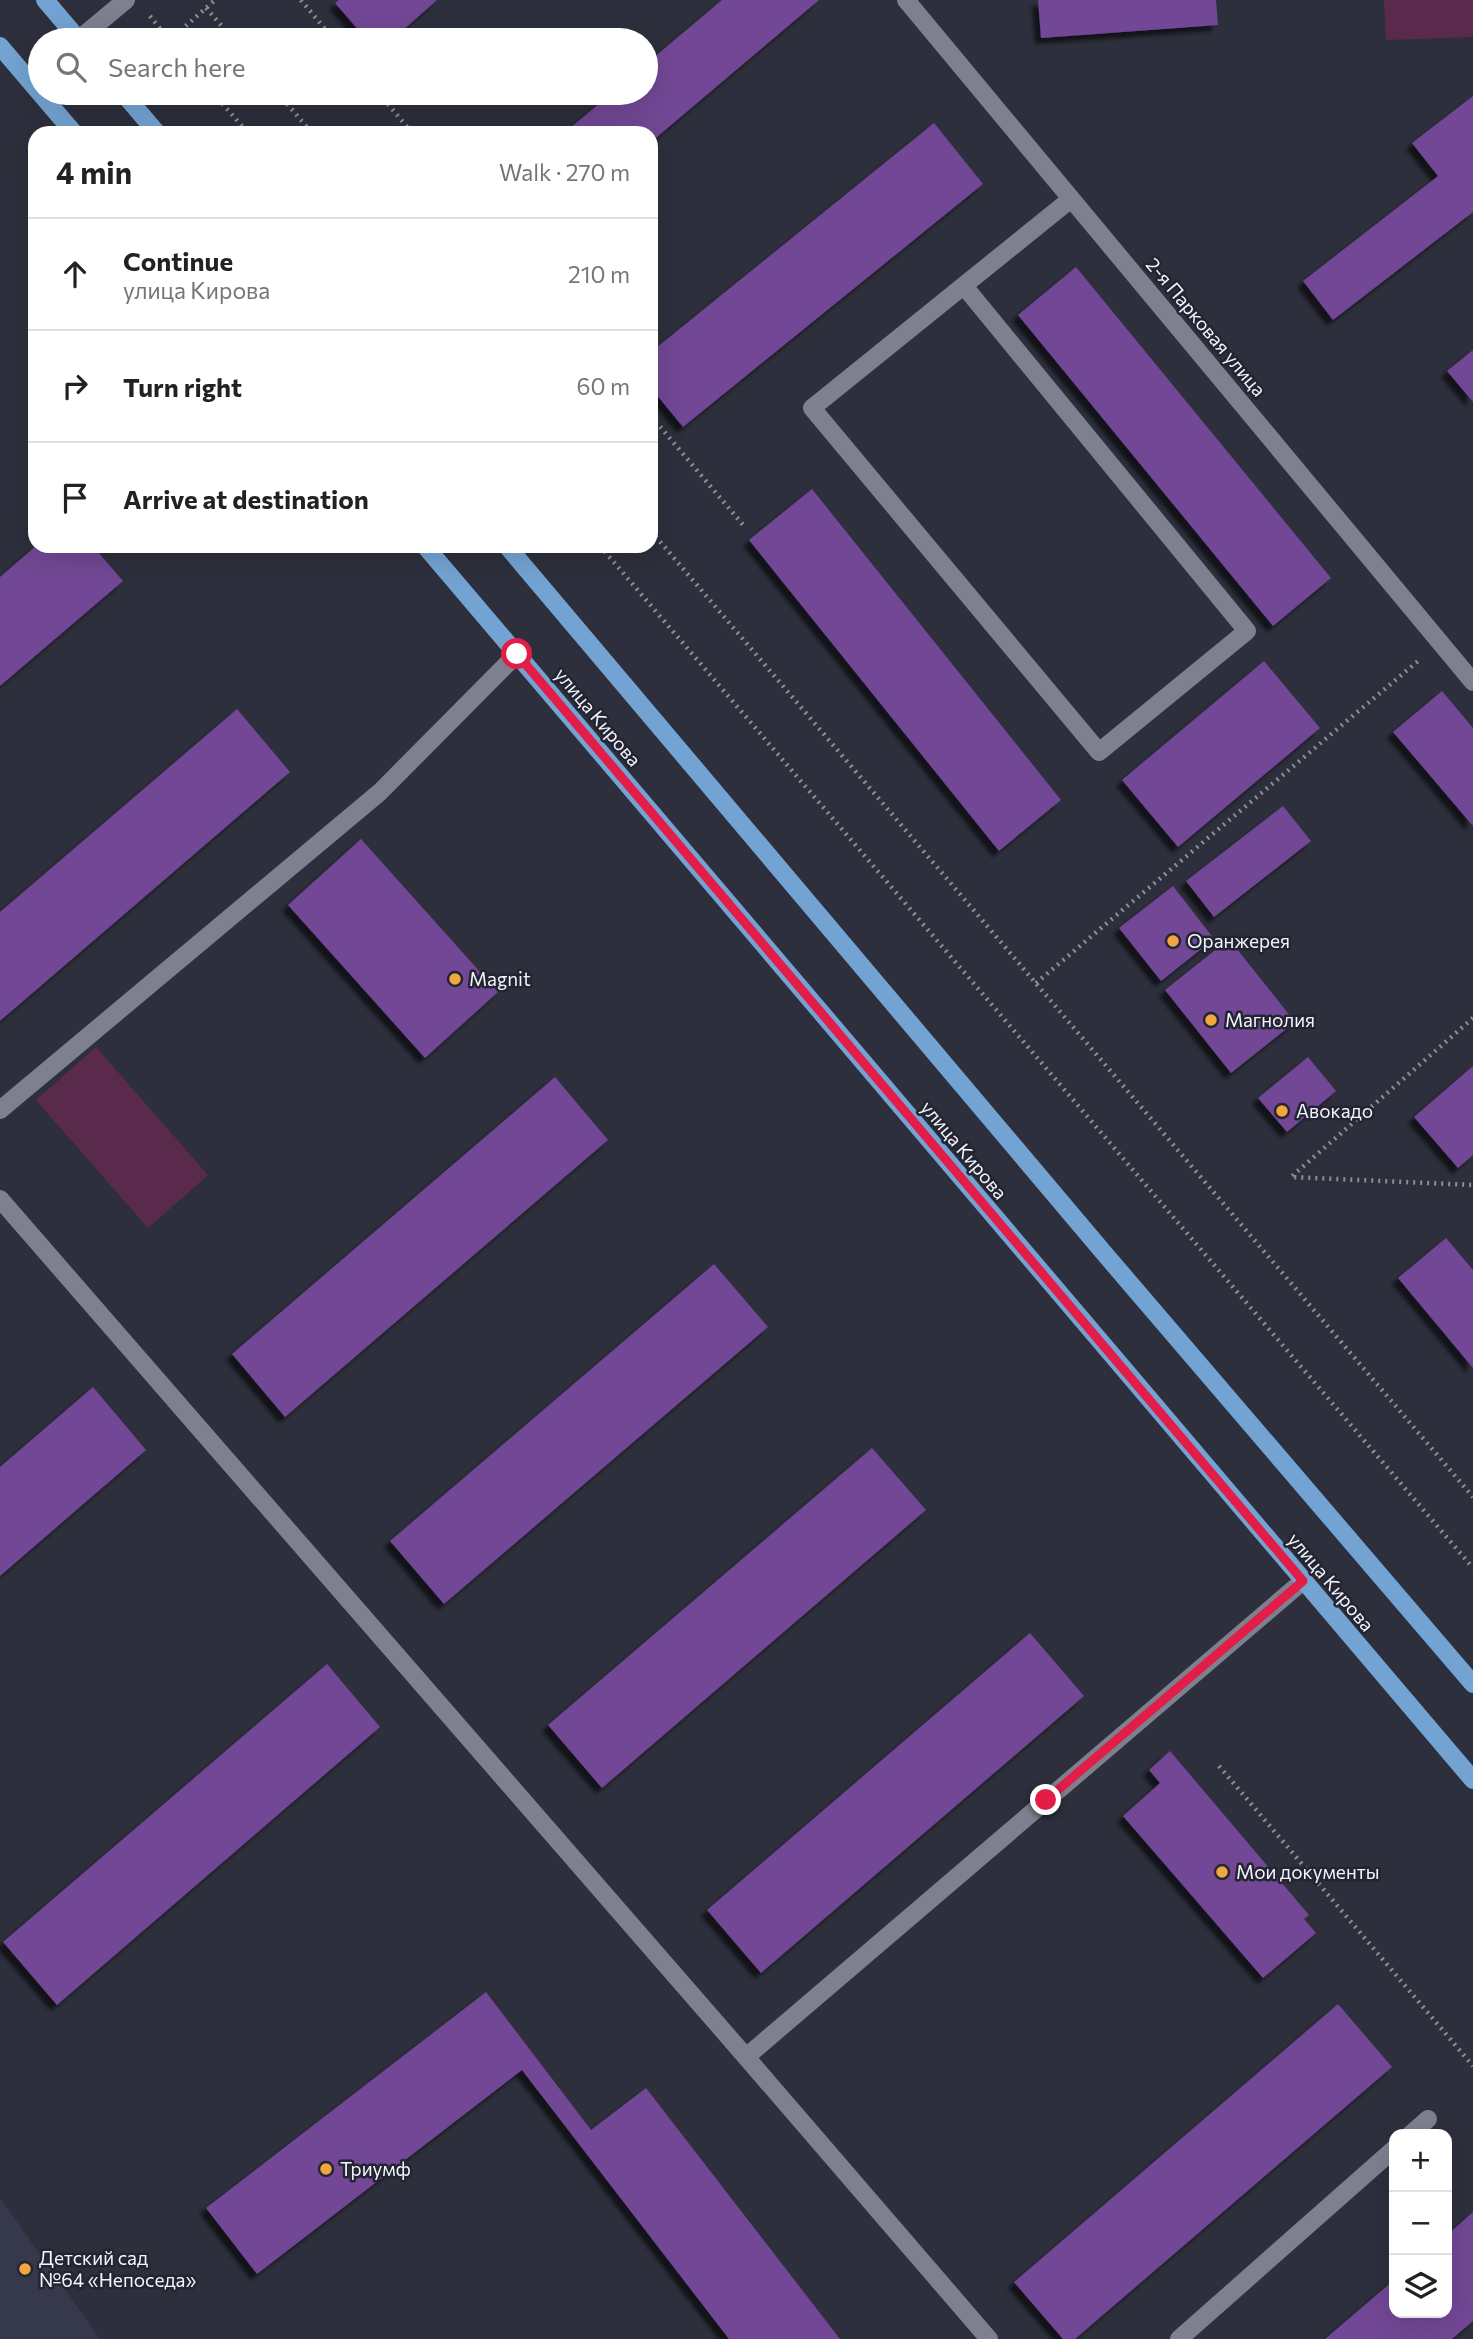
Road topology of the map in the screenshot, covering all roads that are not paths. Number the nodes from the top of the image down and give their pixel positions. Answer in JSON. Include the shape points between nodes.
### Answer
{"nodes":[{"id":1,"x":45,"y":0,"type":"edge"},
{"id":2,"x":126,"y":0,"type":"edge"},
{"id":3,"x":906,"y":0,"type":"edge"},
{"id":4,"x":68,"y":28,"type":"edge"},
{"id":5,"x":92,"y":28,"type":"edge"},
{"id":6,"x":0,"y":46,"type":"edge"},
{"id":7,"x":28,"y":69,"type":"edge"},
{"id":8,"x":55,"y":105,"type":"edge"},
{"id":9,"x":133,"y":105,"type":"edge"},
{"id":10,"x":69,"y":126,"type":"edge"},
{"id":11,"x":151,"y":126,"type":"edge"},
{"id":12,"x":1071,"y":199,"type":"junction"},
{"id":13,"x":964,"y":286,"type":"junction"},
{"id":14,"x":431,"y":553,"type":"edge"},
{"id":15,"x":512,"y":553,"type":"edge"},
{"id":16,"x":517,"y":654,"type":"junction"},
{"id":17,"x":1473,"y":682,"type":"edge"},
{"id":18,"x":0,"y":1110,"type":"edge"},
{"id":19,"x":0,"y":1199,"type":"edge"},
{"id":20,"x":1303,"y":1581,"type":"junction"},
{"id":21,"x":1473,"y":1684,"type":"edge"},
{"id":22,"x":1473,"y":1780,"type":"edge"},
{"id":23,"x":746,"y":2057,"type":"junction"},
{"id":24,"x":1428,"y":2119,"type":"dead end"},
{"id":25,"x":1417,"y":2129,"type":"edge"},
{"id":26,"x":1389,"y":2153,"type":"edge"},
{"id":27,"x":989,"y":2339,"type":"edge"},
{"id":28,"x":1179,"y":2339,"type":"edge"}],
"edges":[{"from":1,"to":4,"type":"main road"},
{"from":2,"to":5,"type":"street"},
{"from":3,"to":12,"type":"street","name":"2-я Парковая улица"},
{"from":6,"to":7,"type":"main road"},
{"from":8,"to":10,"type":"main road"},
{"from":9,"to":11,"type":"main road"},
{"from":12,"to":13,"type":"street"},
{"from":12,"to":17,"type":"street","name":"2-я Парковая улица"},
{"from":13,"to":13,"type":"street","via":[[1247,631],[1100,752],[812,408]]},
{"from":14,"to":16,"type":"main road","name":"улица Кирова"},
{"from":15,"to":21,"type":"main road"},
{"from":16,"to":18,"type":"street","via":[[380,792]]},
{"from":16,"to":20,"type":"main road","name":"улица Кирова"},
{"from":19,"to":23,"type":"street"},
{"from":20,"to":22,"type":"main road","name":"улица Кирова"},
{"from":20,"to":23,"type":"street"},
{"from":23,"to":27,"type":"street"},
{"from":24,"to":25,"type":"street"},
{"from":26,"to":28,"type":"street"}]}
